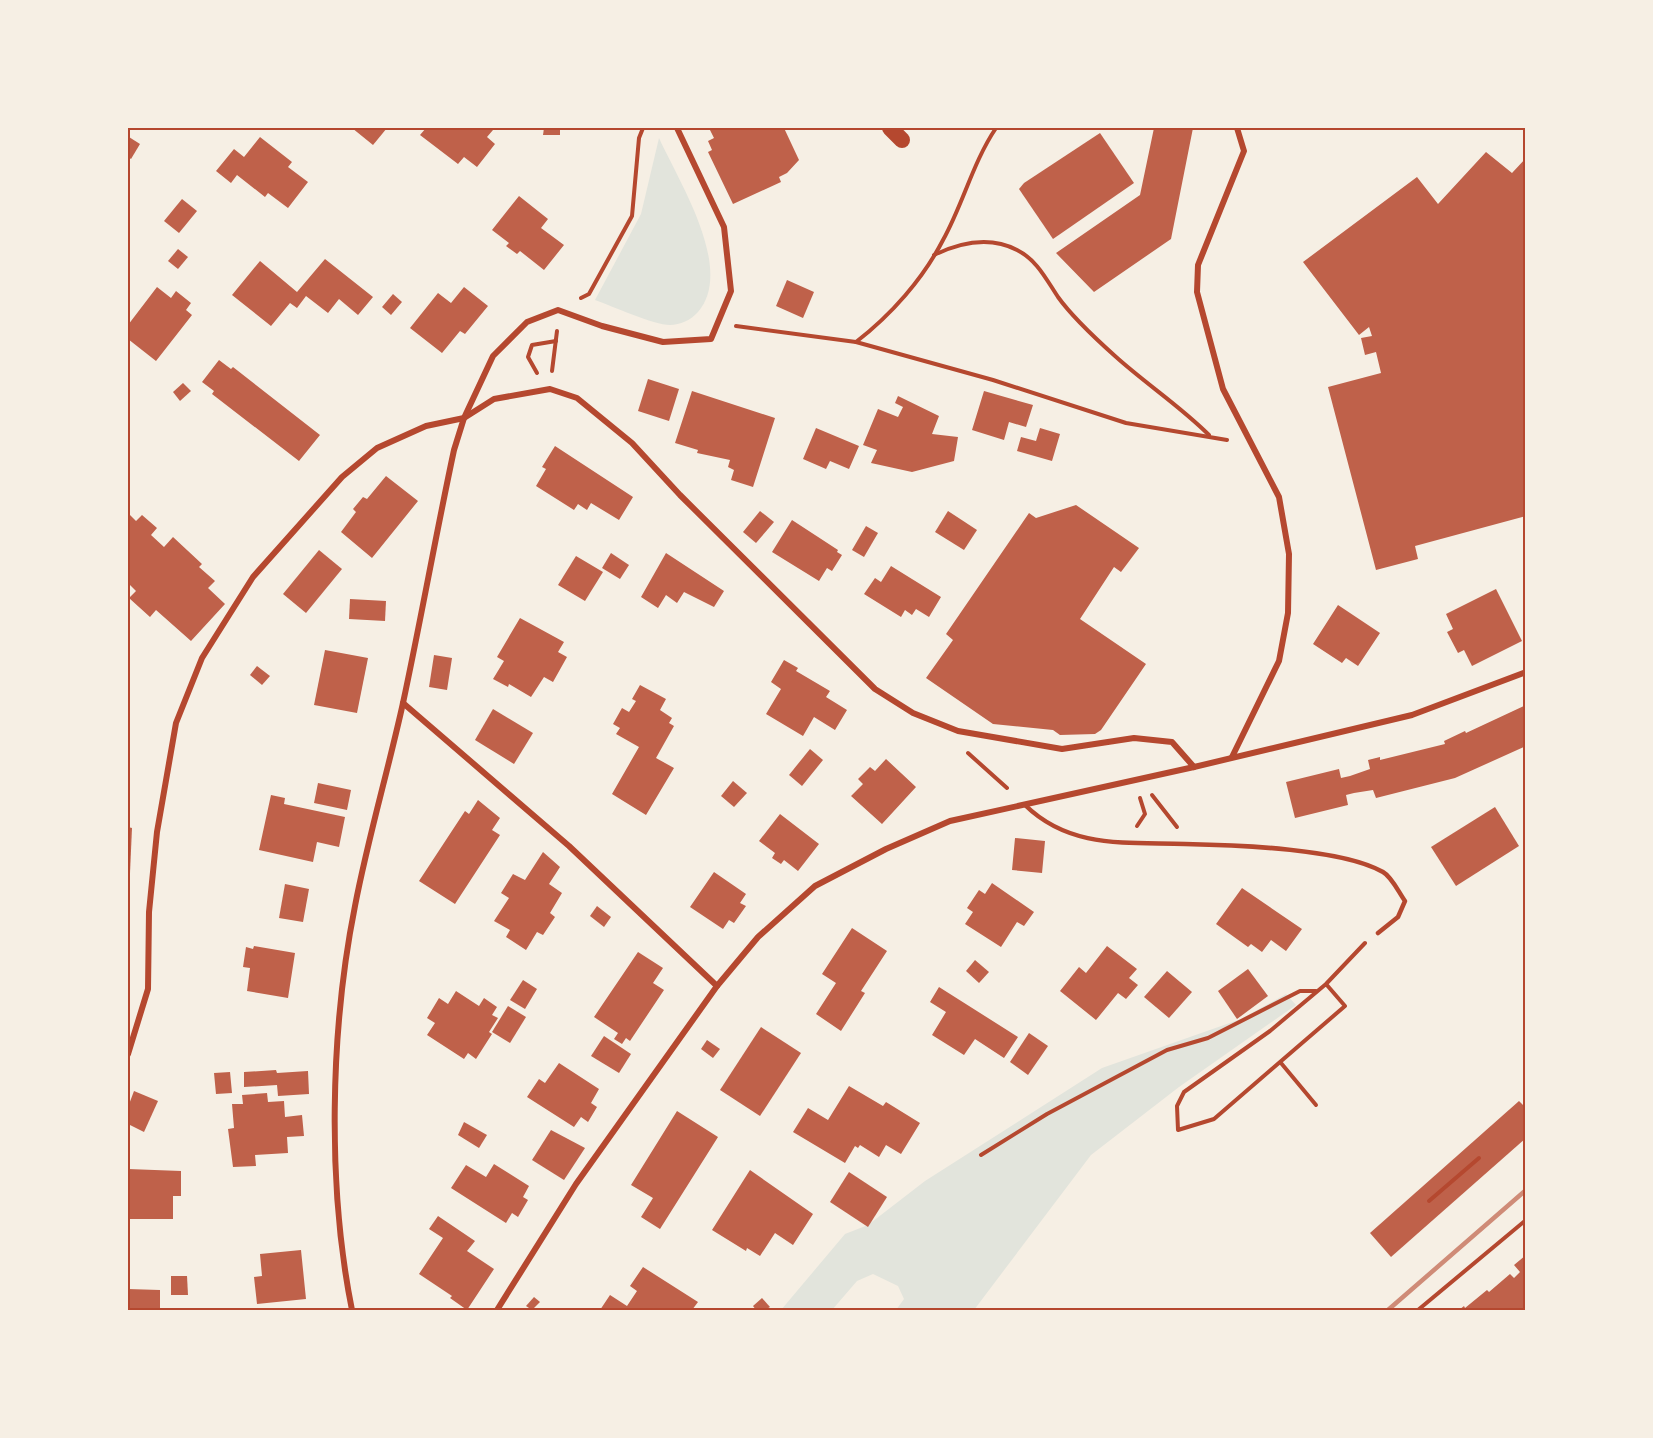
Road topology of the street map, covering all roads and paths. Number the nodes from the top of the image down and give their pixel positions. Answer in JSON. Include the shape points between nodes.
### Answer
{"nodes":[{"id":1,"x":643,"y":128,"type":"edge"},
{"id":2,"x":677,"y":128,"type":"edge"},
{"id":3,"x":890,"y":128,"type":"edge"},
{"id":4,"x":996,"y":128,"type":"edge"},
{"id":5,"x":1237,"y":128,"type":"edge"},
{"id":6,"x":902,"y":140,"type":"dead end"},
{"id":7,"x":934,"y":255,"type":"junction"},
{"id":8,"x":558,"y":310,"type":"junction"},
{"id":9,"x":718,"y":323,"type":"junction"},
{"id":10,"x":556,"y":341,"type":"junction"},
{"id":11,"x":856,"y":342,"type":"junction"},
{"id":12,"x":549,"y":389,"type":"junction"},
{"id":13,"x":464,"y":418,"type":"junction"},
{"id":14,"x":1209,"y":435,"type":"junction"},
{"id":15,"x":1256,"y":448,"type":"junction"},
{"id":16,"x":1526,"y":672,"type":"edge"},
{"id":17,"x":403,"y":703,"type":"junction"},
{"id":18,"x":958,"y":731,"type":"junction"},
{"id":19,"x":1232,"y":756,"type":"junction"},
{"id":20,"x":1194,"y":767,"type":"junction"},
{"id":21,"x":1148,"y":778,"type":"junction"},
{"id":22,"x":1025,"y":805,"type":"junction"},
{"id":23,"x":1131,"y":844,"type":"junction"},
{"id":24,"x":1185,"y":844,"type":"junction"},
{"id":25,"x":1378,"y":933,"type":"joint"},
{"id":26,"x":1326,"y":984,"type":"junction"},
{"id":27,"x":717,"y":987,"type":"junction"},
{"id":28,"x":1317,"y":991,"type":"junction"},
{"id":29,"x":128,"y":1054,"type":"edge"},
{"id":30,"x":1281,"y":1063,"type":"junction"},
{"id":31,"x":1316,"y":1105,"type":"dead end"},
{"id":32,"x":981,"y":1155,"type":"dead end"},
{"id":33,"x":1479,"y":1158,"type":"dead end"},
{"id":34,"x":1429,"y":1201,"type":"dead end"},
{"id":35,"x":1526,"y":1220,"type":"edge"},
{"id":36,"x":352,"y":1311,"type":"edge"},
{"id":37,"x":497,"y":1311,"type":"edge"},
{"id":38,"x":1418,"y":1311,"type":"edge"}],
"edges":[{"from":1,"to":8,"type":"path","via":[[632,216],[590,294]]},
{"from":2,"to":9,"type":"street","via":[[724,227],[731,291]]},
{"from":3,"to":6,"type":"highway"},
{"from":4,"to":7,"type":"path"},
{"from":5,"to":15,"type":"street","via":[[1244,151],[1204,248],[1198,266],[1197,292],[1223,389]]},
{"from":7,"to":11,"type":"path","via":[[899,301]]},
{"from":7,"to":14,"type":"path","via":[[978,242],[1016,249],[1048,277],[1059,297],[1116,356]]},
{"from":8,"to":9,"type":"street","via":[[663,342],[711,339]]},
{"from":8,"to":10,"type":"path"},
{"from":8,"to":13,"type":"street","via":[[527,322],[493,356]]},
{"from":9,"to":11,"type":"path"},
{"from":10,"to":12,"type":"path"},
{"from":10,"to":12,"type":"path","via":[[532,345],[528,357]]},
{"from":11,"to":14,"type":"path","via":[[1126,423]]},
{"from":12,"to":13,"type":"street","via":[[494,399]]},
{"from":12,"to":18,"type":"street","via":[[577,398],[632,443],[875,689],[913,713]]},
{"from":13,"to":17,"type":"street","via":[[454,450]]},
{"from":13,"to":29,"type":"street","via":[[426,426],[377,448],[342,477],[253,577],[202,658],[176,723],[157,832],[149,912],[148,989]]},
{"from":14,"to":15,"type":"path"},
{"from":15,"to":19,"type":"street","via":[[1279,497],[1289,554],[1288,613],[1279,661]]},
{"from":16,"to":19,"type":"street","via":[[1412,715]]},
{"from":17,"to":27,"type":"street","via":[[569,846]]},
{"from":17,"to":36,"type":"street","via":[[355,907],[340,1018],[334,1108],[342,1264]]},
{"from":18,"to":20,"type":"street","via":[[1062,749],[1134,738],[1172,742]]},
{"from":18,"to":22,"type":"path","via":[[969,755]]},
{"from":19,"to":20,"type":"street"},
{"from":20,"to":21,"type":"street"},
{"from":21,"to":22,"type":"street"},
{"from":21,"to":23,"type":"path","via":[[1139,799],[1145,814]]},
{"from":21,"to":24,"type":"path","via":[[1154,800],[1173,820]]},
{"from":22,"to":23,"type":"lane","via":[[1041,821],[1076,836]]},
{"from":22,"to":27,"type":"street","via":[[950,821],[815,886],[758,937]]},
{"from":23,"to":24,"type":"lane"},
{"from":24,"to":25,"type":"lane","via":[[1345,857],[1386,873],[1405,902],[1398,917]]},
{"from":25,"to":26,"type":"path"},
{"from":26,"to":28,"type":"path"},
{"from":26,"to":30,"type":"path","via":[[1345,1006]]},
{"from":27,"to":37,"type":"street","via":[[576,1184]]},
{"from":28,"to":30,"type":"path","via":[[1184,1092],[1177,1106],[1178,1130],[1215,1119]]},
{"from":28,"to":32,"type":"path","via":[[1300,991],[1208,1038],[1167,1050],[1047,1114]]},
{"from":30,"to":31,"type":"path"},
{"from":33,"to":34,"type":"path"},
{"from":35,"to":38,"type":"path"}]}
